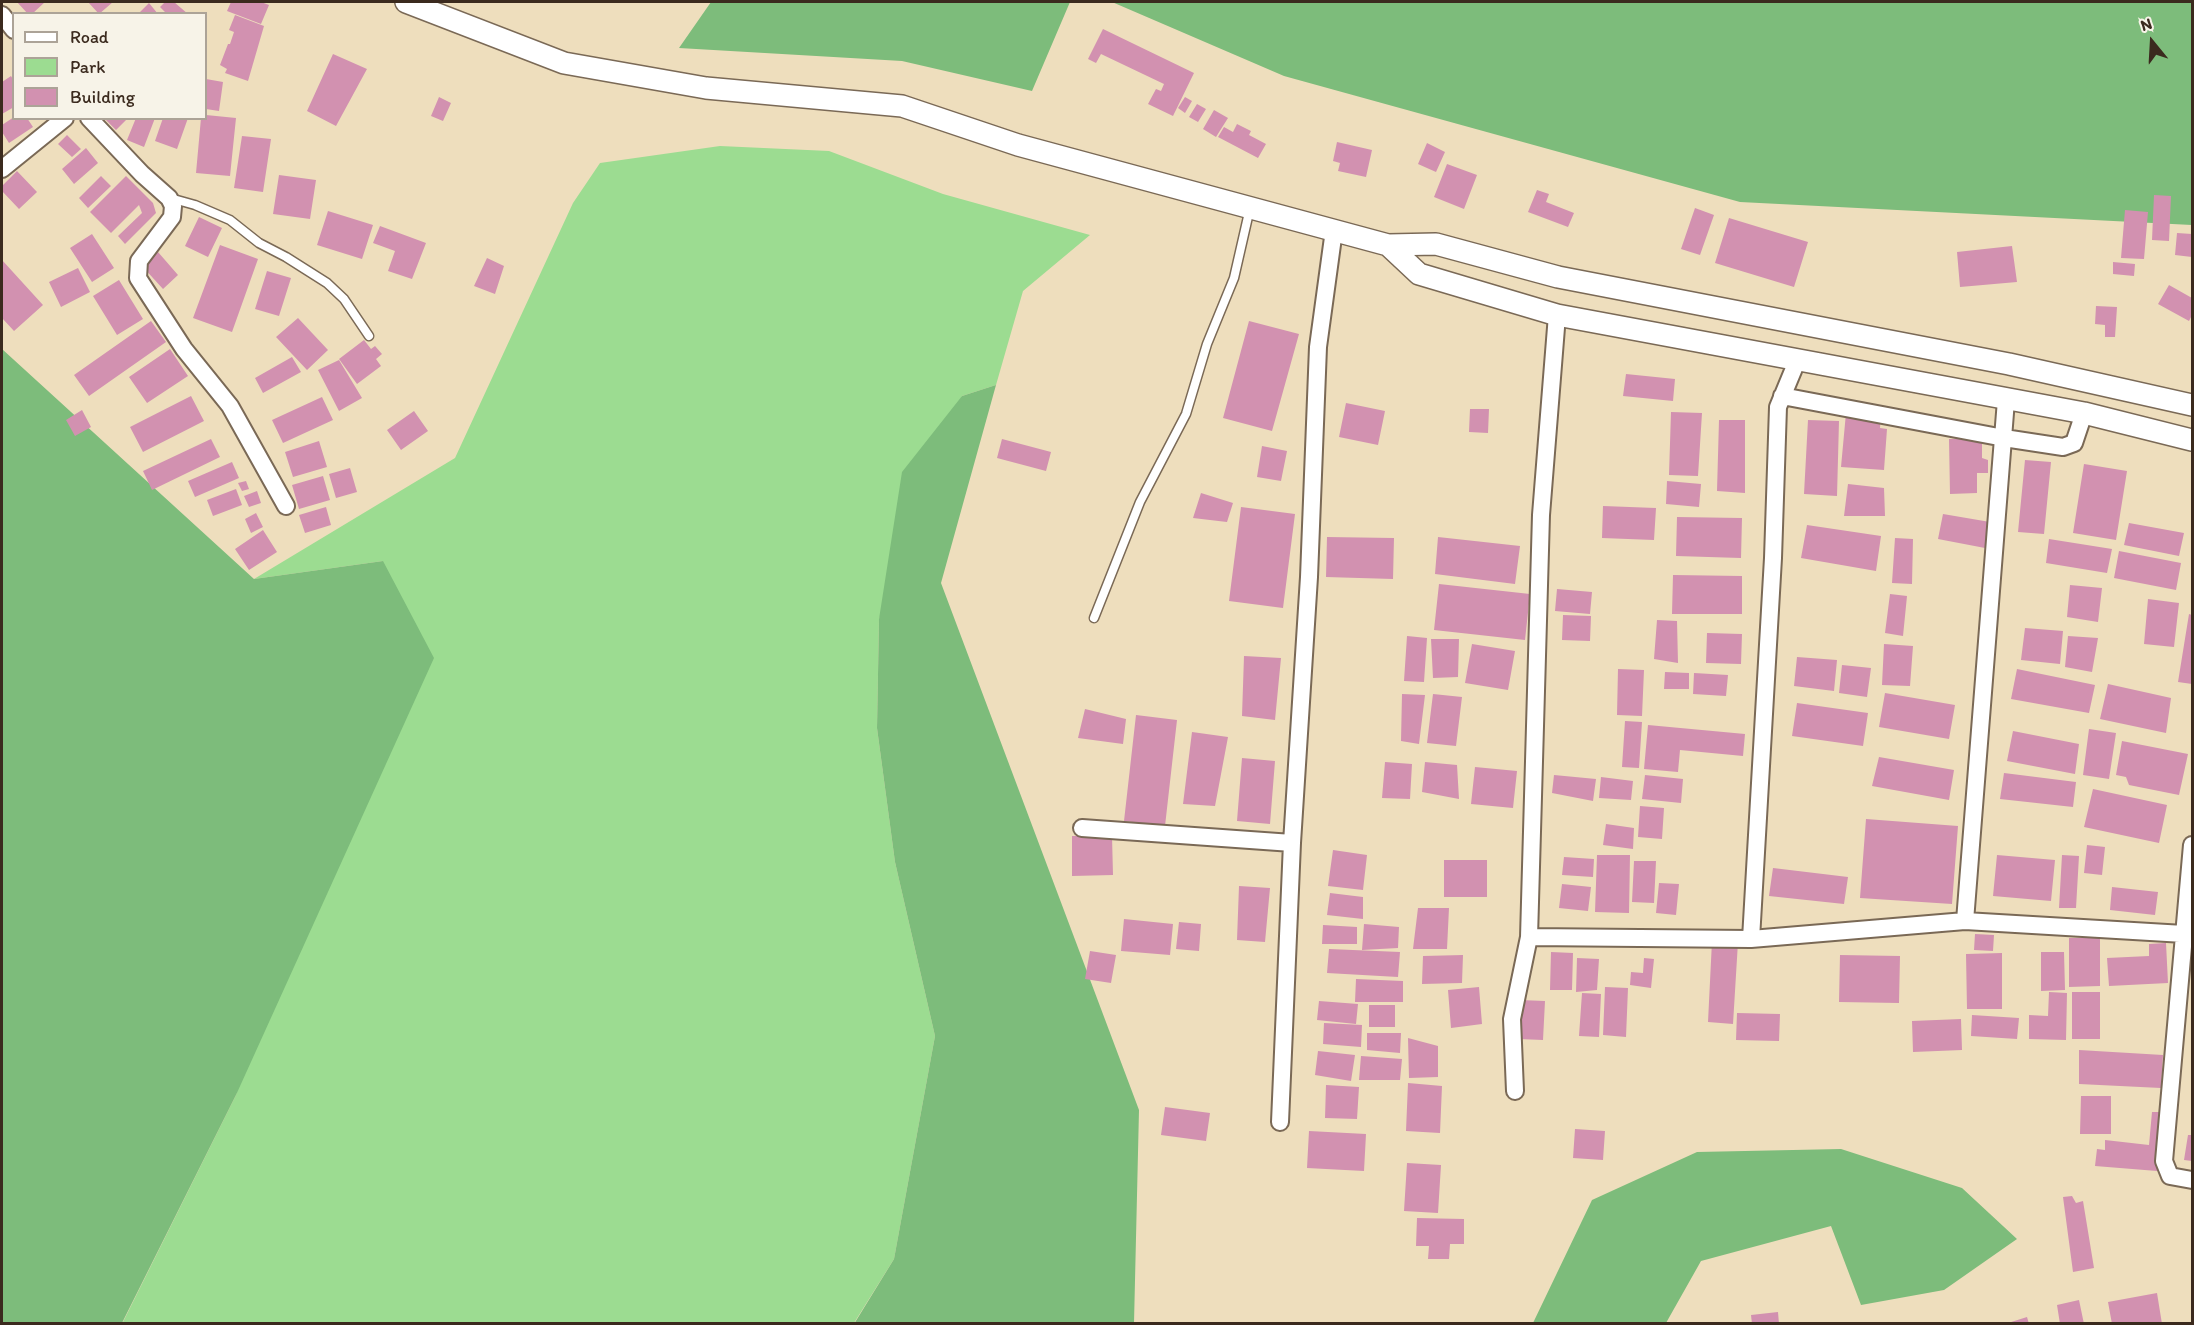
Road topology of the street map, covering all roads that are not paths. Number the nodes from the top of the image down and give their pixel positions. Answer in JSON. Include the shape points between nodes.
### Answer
{"nodes":[{"id":1,"x":406,"y":2,"type":"edge"},
{"id":2,"x":2,"y":15,"type":"edge"},
{"id":3,"x":12,"y":28,"type":"edge"},
{"id":4,"x":63,"y":120,"type":"edge"},
{"id":5,"x":91,"y":120,"type":"edge"},
{"id":6,"x":2,"y":169,"type":"edge"},
{"id":7,"x":169,"y":198,"type":"junction"},
{"id":8,"x":1250,"y":208,"type":"junction"},
{"id":9,"x":1334,"y":230,"type":"junction"},
{"id":10,"x":1388,"y":245,"type":"junction"},
{"id":11,"x":1557,"y":315,"type":"junction"},
{"id":12,"x":369,"y":336,"type":"dead end"},
{"id":13,"x":1797,"y":361,"type":"junction"},
{"id":14,"x":1782,"y":396,"type":"junction"},
{"id":15,"x":2006,"y":400,"type":"junction"},
{"id":16,"x":2193,"y":405,"type":"edge"},
{"id":17,"x":2084,"y":413,"type":"junction"},
{"id":18,"x":2004,"y":438,"type":"junction"},
{"id":19,"x":2193,"y":440,"type":"edge"},
{"id":20,"x":286,"y":506,"type":"dead end"},
{"id":21,"x":1094,"y":618,"type":"dead end"},
{"id":22,"x":1082,"y":828,"type":"dead end"},
{"id":23,"x":1292,"y":843,"type":"junction"},
{"id":24,"x":2193,"y":845,"type":"edge"},
{"id":25,"x":1965,"y":921,"type":"junction"},
{"id":26,"x":2184,"y":933,"type":"junction"},
{"id":27,"x":1528,"y":937,"type":"junction"},
{"id":28,"x":1751,"y":939,"type":"junction"},
{"id":29,"x":1515,"y":1091,"type":"dead end"},
{"id":30,"x":1280,"y":1122,"type":"dead end"},
{"id":31,"x":2193,"y":1180,"type":"edge"}],
"edges":[{"from":1,"to":8,"type":"street","via":[[564,63],[706,88],[902,106],[1018,145]]},
{"from":2,"to":3,"type":"street"},
{"from":4,"to":6,"type":"street"},
{"from":5,"to":7,"type":"street"},
{"from":7,"to":12,"type":"lane","via":[[230,220],[327,283],[344,299]]},
{"from":7,"to":20,"type":"street","via":[[172,217],[139,261],[138,278],[184,349],[230,406]]},
{"from":8,"to":9,"type":"street"},
{"from":8,"to":21,"type":"lane","via":[[1234,278],[1207,345],[1186,414],[1140,502]]},
{"from":9,"to":10,"type":"street"},
{"from":9,"to":23,"type":"street","via":[[1318,347],[1309,577]]},
{"from":10,"to":11,"type":"street","via":[[1419,274]]},
{"from":10,"to":16,"type":"street","via":[[1436,244],[1558,277],[2009,364]]},
{"from":11,"to":13,"type":"street"},
{"from":11,"to":27,"type":"street","via":[[1541,515]]},
{"from":13,"to":14,"type":"street"},
{"from":13,"to":15,"type":"street"},
{"from":14,"to":18,"type":"street"},
{"from":14,"to":28,"type":"street","via":[[1778,407],[1773,570]]},
{"from":15,"to":17,"type":"street"},
{"from":15,"to":18,"type":"street"},
{"from":17,"to":18,"type":"street","via":[[2074,443],[2063,447]]},
{"from":17,"to":19,"type":"street"},
{"from":18,"to":25,"type":"street"},
{"from":22,"to":23,"type":"street"},
{"from":23,"to":30,"type":"street"},
{"from":24,"to":26,"type":"street"},
{"from":25,"to":26,"type":"street"},
{"from":25,"to":28,"type":"street"},
{"from":26,"to":31,"type":"street","via":[[2164,1161],[2170,1176]]},
{"from":27,"to":28,"type":"street"},
{"from":27,"to":29,"type":"street","via":[[1512,1019]]}]}
